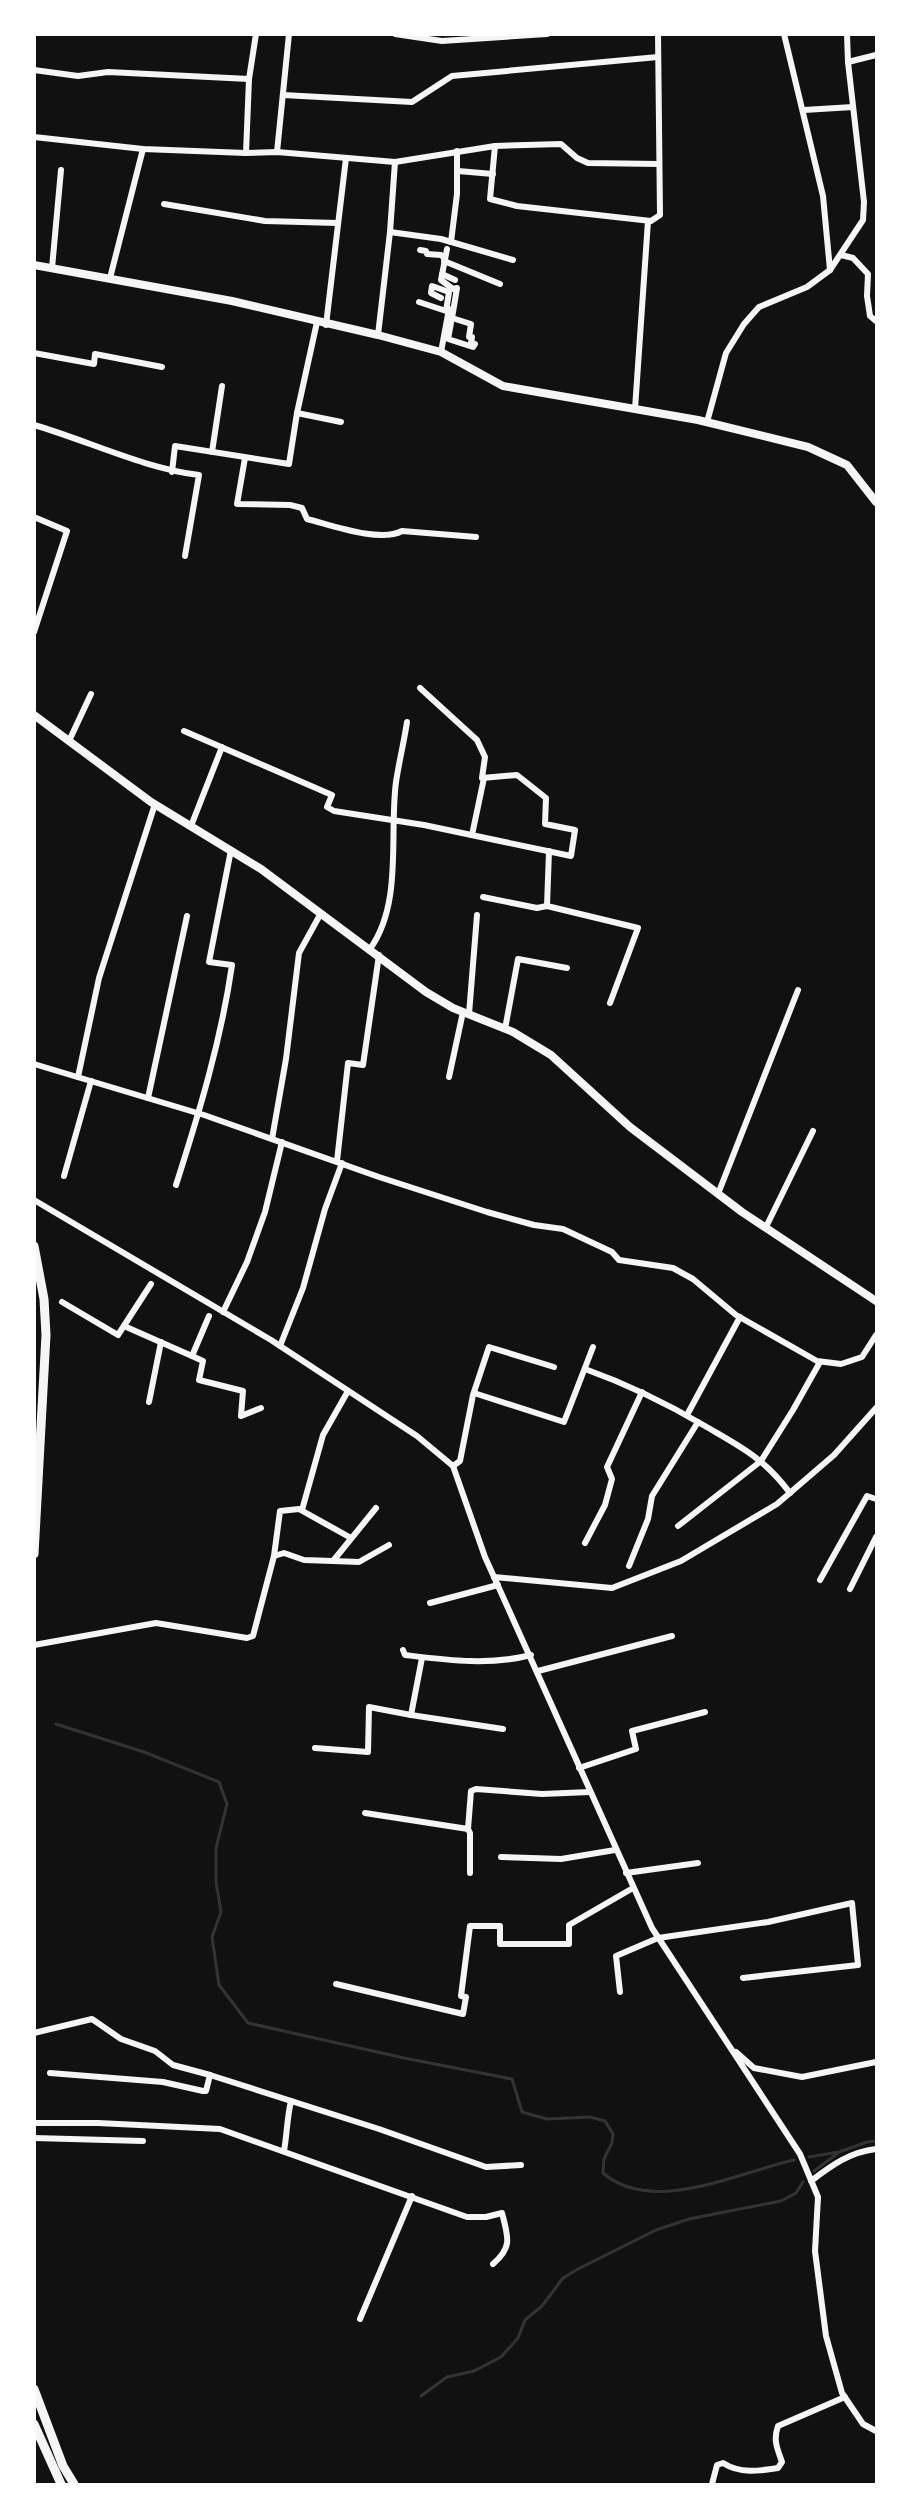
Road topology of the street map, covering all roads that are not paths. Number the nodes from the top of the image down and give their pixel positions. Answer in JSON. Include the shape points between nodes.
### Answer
{"nodes":[{"id":1,"x":256,"y":34,"type":"edge"},
{"id":2,"x":289,"y":34,"type":"edge"},
{"id":3,"x":395,"y":34,"type":"edge"},
{"id":4,"x":547,"y":34,"type":"edge"},
{"id":5,"x":658,"y":34,"type":"edge"},
{"id":6,"x":783,"y":34,"type":"edge"},
{"id":7,"x":847,"y":34,"type":"edge"},
{"id":8,"x":876,"y":55,"type":"edge"},
{"id":9,"x":658,"y":57,"type":"junction"},
{"id":10,"x":848,"y":62,"type":"junction"},
{"id":11,"x":34,"y":70,"type":"edge"},
{"id":12,"x":249,"y":79,"type":"junction"},
{"id":13,"x":283,"y":95,"type":"junction"},
{"id":14,"x":853,"y":107,"type":"junction"},
{"id":15,"x":804,"y":110,"type":"junction"},
{"id":16,"x":34,"y":136,"type":"edge"},
{"id":17,"x":495,"y":146,"type":"junction"},
{"id":18,"x":143,"y":149,"type":"junction"},
{"id":19,"x":457,"y":151,"type":"junction"},
{"id":20,"x":246,"y":153,"type":"junction"},
{"id":21,"x":278,"y":153,"type":"junction"},
{"id":22,"x":346,"y":158,"type":"junction"},
{"id":23,"x":395,"y":162,"type":"junction"},
{"id":24,"x":659,"y":164,"type":"junction"},
{"id":25,"x":61,"y":170,"type":"dead end"},
{"id":26,"x":458,"y":171,"type":"junction"},
{"id":27,"x":493,"y":174,"type":"junction"},
{"id":28,"x":164,"y":204,"type":"dead end"},
{"id":29,"x":648,"y":221,"type":"junction"},
{"id":30,"x":337,"y":223,"type":"junction"},
{"id":31,"x":390,"y":232,"type":"junction"},
{"id":32,"x":451,"y":242,"type":"junction"},
{"id":33,"x":447,"y":249,"type":"dead end"},
{"id":34,"x":420,"y":250,"type":"dead end"},
{"id":35,"x":841,"y":255,"type":"junction"},
{"id":36,"x":445,"y":260,"type":"junction"},
{"id":37,"x":513,"y":260,"type":"dead end"},
{"id":38,"x":34,"y":265,"type":"edge"},
{"id":39,"x":52,"y":268,"type":"junction"},
{"id":40,"x":830,"y":270,"type":"junction"},
{"id":41,"x":442,"y":274,"type":"junction"},
{"id":42,"x":110,"y":278,"type":"junction"},
{"id":43,"x":455,"y":280,"type":"dead end"},
{"id":44,"x":500,"y":284,"type":"dead end"},
{"id":45,"x":453,"y":289,"type":"junction"},
{"id":46,"x":441,"y":298,"type":"dead end"},
{"id":47,"x":419,"y":302,"type":"dead end"},
{"id":48,"x":876,"y":321,"type":"edge"},
{"id":49,"x":317,"y":322,"type":"junction"},
{"id":50,"x":451,"y":323,"type":"dead end"},
{"id":51,"x":326,"y":325,"type":"junction"},
{"id":52,"x":378,"y":335,"type":"junction"},
{"id":53,"x":441,"y":352,"type":"junction"},
{"id":54,"x":34,"y":353,"type":"edge"},
{"id":55,"x":162,"y":367,"type":"dead end"},
{"id":56,"x":222,"y":386,"type":"dead end"},
{"id":57,"x":635,"y":409,"type":"junction"},
{"id":58,"x":297,"y":414,"type":"junction"},
{"id":59,"x":341,"y":422,"type":"dead end"},
{"id":60,"x":707,"y":422,"type":"junction"},
{"id":61,"x":34,"y":425,"type":"edge"},
{"id":62,"x":212,"y":452,"type":"junction"},
{"id":63,"x":245,"y":458,"type":"junction"},
{"id":64,"x":172,"y":472,"type":"junction"},
{"id":65,"x":876,"y":502,"type":"edge"},
{"id":66,"x":34,"y":517,"type":"edge"},
{"id":67,"x":476,"y":537,"type":"dead end"},
{"id":68,"x":185,"y":556,"type":"dead end"},
{"id":69,"x":34,"y":632,"type":"edge"},
{"id":70,"x":420,"y":688,"type":"dead end"},
{"id":71,"x":91,"y":694,"type":"dead end"},
{"id":72,"x":34,"y":715,"type":"edge"},
{"id":73,"x":406,"y":722,"type":"dead end"},
{"id":74,"x":184,"y":731,"type":"dead end"},
{"id":75,"x":69,"y":741,"type":"junction"},
{"id":76,"x":222,"y":747,"type":"junction"},
{"id":77,"x":484,"y":778,"type":"junction"},
{"id":78,"x":155,"y":804,"type":"junction"},
{"id":79,"x":393,"y":821,"type":"junction"},
{"id":80,"x":191,"y":826,"type":"junction"},
{"id":81,"x":472,"y":835,"type":"junction"},
{"id":82,"x":231,"y":850,"type":"junction"},
{"id":83,"x":549,"y":851,"type":"junction"},
{"id":84,"x":483,"y":897,"type":"dead end"},
{"id":85,"x":546,"y":906,"type":"junction"},
{"id":86,"x":321,"y":913,"type":"junction"},
{"id":87,"x":477,"y":915,"type":"dead end"},
{"id":88,"x":187,"y":916,"type":"dead end"},
{"id":89,"x":370,"y":949,"type":"junction"},
{"id":90,"x":379,"y":955,"type":"junction"},
{"id":91,"x":567,"y":968,"type":"dead end"},
{"id":92,"x":798,"y":990,"type":"dead end"},
{"id":93,"x":610,"y":1003,"type":"dead end"},
{"id":94,"x":466,"y":1013,"type":"junction"},
{"id":95,"x":505,"y":1029,"type":"junction"},
{"id":96,"x":34,"y":1064,"type":"edge"},
{"id":97,"x":78,"y":1077,"type":"junction"},
{"id":98,"x":449,"y":1077,"type":"dead end"},
{"id":99,"x":91,"y":1081,"type":"junction"},
{"id":100,"x":148,"y":1098,"type":"junction"},
{"id":101,"x":199,"y":1113,"type":"junction"},
{"id":102,"x":813,"y":1131,"type":"dead end"},
{"id":103,"x":272,"y":1139,"type":"junction"},
{"id":104,"x":282,"y":1142,"type":"junction"},
{"id":105,"x":340,"y":1162,"type":"junction"},
{"id":106,"x":64,"y":1176,"type":"dead end"},
{"id":107,"x":176,"y":1185,"type":"dead end"},
{"id":108,"x":718,"y":1194,"type":"junction"},
{"id":109,"x":34,"y":1200,"type":"edge"},
{"id":110,"x":766,"y":1227,"type":"junction"},
{"id":111,"x":34,"y":1246,"type":"edge"},
{"id":112,"x":151,"y":1284,"type":"dead end"},
{"id":113,"x":876,"y":1301,"type":"edge"},
{"id":114,"x":63,"y":1302,"type":"dead end"},
{"id":115,"x":223,"y":1312,"type":"junction"},
{"id":116,"x":209,"y":1316,"type":"dead end"},
{"id":117,"x":740,"y":1317,"type":"junction"},
{"id":118,"x":123,"y":1326,"type":"junction"},
{"id":119,"x":876,"y":1335,"type":"edge"},
{"id":120,"x":161,"y":1342,"type":"junction"},
{"id":121,"x":280,"y":1346,"type":"junction"},
{"id":122,"x":593,"y":1347,"type":"dead end"},
{"id":123,"x":192,"y":1356,"type":"junction"},
{"id":124,"x":820,"y":1362,"type":"junction"},
{"id":125,"x":554,"y":1367,"type":"dead end"},
{"id":126,"x":585,"y":1369,"type":"junction"},
{"id":127,"x":348,"y":1390,"type":"junction"},
{"id":128,"x":642,"y":1392,"type":"junction"},
{"id":129,"x":474,"y":1393,"type":"junction"},
{"id":130,"x":149,"y":1402,"type":"dead end"},
{"id":131,"x":261,"y":1408,"type":"dead end"},
{"id":132,"x":876,"y":1408,"type":"edge"},
{"id":133,"x":687,"y":1416,"type":"junction"},
{"id":134,"x":698,"y":1422,"type":"junction"},
{"id":135,"x":761,"y":1461,"type":"junction"},
{"id":136,"x":453,"y":1466,"type":"junction"},
{"id":137,"x":790,"y":1494,"type":"junction"},
{"id":138,"x":876,"y":1499,"type":"edge"},
{"id":139,"x":376,"y":1508,"type":"dead end"},
{"id":140,"x":302,"y":1510,"type":"junction"},
{"id":141,"x":678,"y":1526,"type":"dead end"},
{"id":142,"x":876,"y":1537,"type":"edge"},
{"id":143,"x":351,"y":1538,"type":"junction"},
{"id":144,"x":585,"y":1543,"type":"dead end"},
{"id":145,"x":389,"y":1545,"type":"dead end"},
{"id":146,"x":34,"y":1554,"type":"edge"},
{"id":147,"x":274,"y":1556,"type":"junction"},
{"id":148,"x":333,"y":1561,"type":"junction"},
{"id":149,"x":629,"y":1566,"type":"dead end"},
{"id":150,"x":494,"y":1577,"type":"junction"},
{"id":151,"x":820,"y":1580,"type":"dead end"},
{"id":152,"x":498,"y":1584,"type":"junction"},
{"id":153,"x":850,"y":1589,"type":"dead end"},
{"id":154,"x":430,"y":1603,"type":"dead end"},
{"id":155,"x":672,"y":1636,"type":"dead end"},
{"id":156,"x":34,"y":1645,"type":"edge"},
{"id":157,"x":403,"y":1650,"type":"dead end"},
{"id":158,"x":531,"y":1655,"type":"junction"},
{"id":159,"x":422,"y":1658,"type":"junction"},
{"id":160,"x":538,"y":1671,"type":"junction"},
{"id":161,"x":705,"y":1712,"type":"dead end"},
{"id":162,"x":411,"y":1715,"type":"junction"},
{"id":163,"x":503,"y":1729,"type":"dead end"},
{"id":164,"x":315,"y":1748,"type":"dead end"},
{"id":165,"x":579,"y":1767,"type":"junction"},
{"id":166,"x":590,"y":1792,"type":"junction"},
{"id":167,"x":365,"y":1813,"type":"dead end"},
{"id":168,"x":468,"y":1829,"type":"junction"},
{"id":169,"x":615,"y":1850,"type":"junction"},
{"id":170,"x":501,"y":1857,"type":"dead end"},
{"id":171,"x":698,"y":1863,"type":"dead end"},
{"id":172,"x":470,"y":1872,"type":"dead end"},
{"id":173,"x":626,"y":1874,"type":"junction"},
{"id":174,"x":633,"y":1888,"type":"junction"},
{"id":175,"x":658,"y":1938,"type":"junction"},
{"id":176,"x":743,"y":1978,"type":"dead end"},
{"id":177,"x":336,"y":1984,"type":"dead end"},
{"id":178,"x":620,"y":1992,"type":"dead end"},
{"id":179,"x":34,"y":2033,"type":"edge"},
{"id":180,"x":731,"y":2048,"type":"junction"},
{"id":181,"x":876,"y":2062,"type":"edge"},
{"id":182,"x":50,"y":2073,"type":"dead end"},
{"id":183,"x":210,"y":2075,"type":"junction"},
{"id":184,"x":291,"y":2101,"type":"junction"},
{"id":185,"x":34,"y":2123,"type":"edge"},
{"id":186,"x":34,"y":2138,"type":"edge"},
{"id":187,"x":143,"y":2141,"type":"dead end"},
{"id":188,"x":876,"y":2149,"type":"edge"},
{"id":189,"x":284,"y":2151,"type":"junction"},
{"id":190,"x":521,"y":2165,"type":"dead end"},
{"id":191,"x":811,"y":2181,"type":"junction"},
{"id":192,"x":412,"y":2196,"type":"junction"},
{"id":193,"x":493,"y":2264,"type":"dead end"},
{"id":194,"x":360,"y":2319,"type":"dead end"},
{"id":195,"x":34,"y":2389,"type":"edge"},
{"id":196,"x":845,"y":2397,"type":"junction"},
{"id":197,"x":34,"y":2424,"type":"edge"},
{"id":198,"x":876,"y":2431,"type":"edge"},
{"id":199,"x":61,"y":2484,"type":"edge"},
{"id":200,"x":74,"y":2484,"type":"edge"},
{"id":201,"x":712,"y":2484,"type":"edge"}],
"edges":[{"from":1,"to":12,"type":"street"},
{"from":2,"to":13,"type":"street"},
{"from":3,"to":4,"type":"street","via":[[442,41]]},
{"from":5,"to":9,"type":"street"},
{"from":6,"to":15,"type":"street"},
{"from":7,"to":10,"type":"street"},
{"from":8,"to":10,"type":"street"},
{"from":9,"to":13,"type":"street","via":[[452,76],[412,102]]},
{"from":9,"to":24,"type":"street"},
{"from":10,"to":14,"type":"street"},
{"from":11,"to":12,"type":"street","via":[[78,76],[108,72]]},
{"from":12,"to":20,"type":"street"},
{"from":13,"to":21,"type":"street"},
{"from":14,"to":15,"type":"street"},
{"from":14,"to":35,"type":"street","via":[[863,220]]},
{"from":15,"to":40,"type":"street","via":[[824,196]]},
{"from":16,"to":18,"type":"street"},
{"from":17,"to":19,"type":"street"},
{"from":17,"to":24,"type":"street","via":[[561,144],[588,163]]},
{"from":17,"to":27,"type":"street"},
{"from":18,"to":20,"type":"street"},
{"from":18,"to":42,"type":"street"},
{"from":19,"to":23,"type":"street"},
{"from":19,"to":26,"type":"street"},
{"from":20,"to":21,"type":"street"},
{"from":21,"to":22,"type":"street"},
{"from":22,"to":23,"type":"street"},
{"from":22,"to":30,"type":"street"},
{"from":23,"to":31,"type":"street"},
{"from":24,"to":29,"type":"street","via":[[660,215]]},
{"from":25,"to":39,"type":"street"},
{"from":26,"to":27,"type":"street"},
{"from":26,"to":32,"type":"street"},
{"from":27,"to":29,"type":"street","via":[[490,199],[517,206]]},
{"from":28,"to":30,"type":"street","via":[[265,221]]},
{"from":29,"to":57,"type":"street"},
{"from":30,"to":51,"type":"street"},
{"from":31,"to":32,"type":"street"},
{"from":31,"to":52,"type":"street"},
{"from":32,"to":37,"type":"street"},
{"from":33,"to":36,"type":"street"},
{"from":34,"to":36,"type":"street","via":[[441,255]]},
{"from":35,"to":40,"type":"street"},
{"from":35,"to":48,"type":"street","via":[[853,258],[868,274],[870,316]]},
{"from":36,"to":41,"type":"street"},
{"from":36,"to":44,"type":"street"},
{"from":38,"to":39,"type":"street"},
{"from":39,"to":42,"type":"street"},
{"from":40,"to":60,"type":"street","via":[[807,287],[759,307],[744,324],[726,353]]},
{"from":41,"to":43,"type":"street"},
{"from":41,"to":45,"type":"street","via":[[441,280]]},
{"from":42,"to":49,"type":"street"},
{"from":45,"to":50,"type":"street","via":[[457,288],[452,318],[471,324],[469,337],[473,347],[448,339]]},
{"from":45,"to":53,"type":"street"},
{"from":46,"to":47,"type":"street","via":[[431,293],[432,286],[449,292],[446,311]]},
{"from":49,"to":51,"type":"street"},
{"from":49,"to":58,"type":"street"},
{"from":51,"to":52,"type":"street"},
{"from":52,"to":53,"type":"street"},
{"from":53,"to":57,"type":"street","via":[[503,387]]},
{"from":54,"to":55,"type":"street","via":[[94,364],[95,354]]},
{"from":56,"to":62,"type":"street"},
{"from":57,"to":60,"type":"street"},
{"from":58,"to":59,"type":"street"},
{"from":58,"to":63,"type":"street","via":[[289,464]]},
{"from":60,"to":65,"type":"street","via":[[808,447],[847,465]]},
{"from":61,"to":64,"type":"street"},
{"from":62,"to":63,"type":"street"},
{"from":62,"to":64,"type":"street","via":[[176,446]]},
{"from":63,"to":67,"type":"street","via":[[237,504],[302,508],[307,519],[360,532]]},
{"from":64,"to":68,"type":"street","via":[[199,475]]},
{"from":66,"to":69,"type":"street","via":[[67,531]]},
{"from":70,"to":77,"type":"street","via":[[477,740],[485,757]]},
{"from":71,"to":75,"type":"street"},
{"from":72,"to":75,"type":"street"},
{"from":73,"to":79,"type":"street"},
{"from":74,"to":76,"type":"street"},
{"from":75,"to":78,"type":"street"},
{"from":76,"to":79,"type":"street","via":[[332,795],[327,807],[334,812]]},
{"from":76,"to":80,"type":"street"},
{"from":77,"to":81,"type":"street"},
{"from":77,"to":83,"type":"street","via":[[517,775],[546,798],[545,824],[575,830],[571,856]]},
{"from":78,"to":80,"type":"street"},
{"from":78,"to":97,"type":"street","via":[[99,978]]},
{"from":79,"to":81,"type":"street"},
{"from":79,"to":89,"type":"street","via":[[393,873],[378,937]]},
{"from":80,"to":82,"type":"street"},
{"from":81,"to":83,"type":"street"},
{"from":82,"to":86,"type":"street"},
{"from":82,"to":101,"type":"street","via":[[209,962],[232,965]]},
{"from":83,"to":85,"type":"street"},
{"from":84,"to":85,"type":"street","via":[[537,908]]},
{"from":85,"to":93,"type":"street","via":[[638,928]]},
{"from":86,"to":89,"type":"street"},
{"from":86,"to":103,"type":"street","via":[[299,953]]},
{"from":87,"to":94,"type":"street"},
{"from":88,"to":100,"type":"street"},
{"from":89,"to":90,"type":"street"},
{"from":90,"to":94,"type":"street","via":[[426,992]]},
{"from":90,"to":105,"type":"street","via":[[363,1065],[348,1063]]},
{"from":91,"to":95,"type":"street","via":[[518,959]]},
{"from":92,"to":108,"type":"street"},
{"from":94,"to":95,"type":"street"},
{"from":94,"to":98,"type":"street"},
{"from":95,"to":108,"type":"street","via":[[551,1055],[630,1127]]},
{"from":96,"to":97,"type":"street"},
{"from":97,"to":99,"type":"street"},
{"from":99,"to":100,"type":"street"},
{"from":99,"to":106,"type":"street"},
{"from":100,"to":101,"type":"street"},
{"from":101,"to":103,"type":"street"},
{"from":101,"to":107,"type":"street"},
{"from":102,"to":110,"type":"street"},
{"from":103,"to":104,"type":"street"},
{"from":104,"to":105,"type":"street"},
{"from":104,"to":115,"type":"street","via":[[265,1212]]},
{"from":105,"to":117,"type":"street","via":[[487,1212],[563,1229],[612,1252],[619,1260],[673,1268]]},
{"from":105,"to":121,"type":"street","via":[[303,1288]]},
{"from":108,"to":110,"type":"street"},
{"from":109,"to":115,"type":"street"},
{"from":110,"to":113,"type":"street"},
{"from":111,"to":146,"type":"highway","via":[[46,1335]]},
{"from":112,"to":118,"type":"street"},
{"from":114,"to":118,"type":"street","via":[[118,1335]]},
{"from":115,"to":121,"type":"street"},
{"from":116,"to":123,"type":"street"},
{"from":117,"to":124,"type":"street"},
{"from":117,"to":133,"type":"street"},
{"from":118,"to":120,"type":"street"},
{"from":119,"to":124,"type":"street","via":[[862,1357],[841,1364]]},
{"from":120,"to":123,"type":"street"},
{"from":120,"to":130,"type":"street"},
{"from":121,"to":127,"type":"street"},
{"from":122,"to":126,"type":"street"},
{"from":123,"to":131,"type":"street","via":[[203,1361],[199,1380],[243,1391],[241,1416]]},
{"from":124,"to":135,"type":"street"},
{"from":125,"to":129,"type":"street","via":[[489,1347]]},
{"from":126,"to":128,"type":"street"},
{"from":126,"to":129,"type":"street","via":[[564,1422]]},
{"from":127,"to":136,"type":"street","via":[[417,1436]]},
{"from":127,"to":140,"type":"street","via":[[323,1435]]},
{"from":128,"to":133,"type":"street"},
{"from":128,"to":144,"type":"street","via":[[607,1467],[612,1479],[605,1505]]},
{"from":129,"to":136,"type":"street","via":[[460,1461]]},
{"from":132,"to":137,"type":"street","via":[[834,1455]]},
{"from":133,"to":134,"type":"street"},
{"from":134,"to":135,"type":"street"},
{"from":134,"to":149,"type":"street","via":[[652,1496],[648,1519]]},
{"from":135,"to":137,"type":"street","via":[[776,1473]]},
{"from":135,"to":141,"type":"street"},
{"from":136,"to":150,"type":"street"},
{"from":137,"to":150,"type":"street","via":[[681,1561],[612,1588]]},
{"from":138,"to":151,"type":"street","via":[[867,1496]]},
{"from":139,"to":143,"type":"street"},
{"from":140,"to":143,"type":"street"},
{"from":140,"to":147,"type":"street","via":[[280,1511]]},
{"from":142,"to":153,"type":"street"},
{"from":143,"to":148,"type":"street"},
{"from":145,"to":148,"type":"street","via":[[359,1562]]},
{"from":147,"to":148,"type":"street","via":[[284,1553],[304,1560]]},
{"from":147,"to":156,"type":"street","via":[[253,1636],[156,1623]]},
{"from":150,"to":152,"type":"street"},
{"from":152,"to":154,"type":"street"},
{"from":152,"to":158,"type":"street"},
{"from":155,"to":160,"type":"street"},
{"from":157,"to":159,"type":"street","via":[[405,1655]]},
{"from":158,"to":159,"type":"street","via":[[490,1662]]},
{"from":158,"to":160,"type":"street"},
{"from":159,"to":162,"type":"street"},
{"from":160,"to":165,"type":"street"},
{"from":161,"to":165,"type":"street","via":[[632,1731],[636,1749]]},
{"from":162,"to":163,"type":"street"},
{"from":162,"to":164,"type":"street","via":[[369,1707],[368,1752]]},
{"from":165,"to":166,"type":"street"},
{"from":166,"to":168,"type":"street","via":[[542,1794],[476,1789],[471,1791]]},
{"from":166,"to":169,"type":"street"},
{"from":167,"to":168,"type":"street"},
{"from":168,"to":172,"type":"street"},
{"from":169,"to":170,"type":"street","via":[[561,1859]]},
{"from":169,"to":173,"type":"street"},
{"from":171,"to":173,"type":"street"},
{"from":173,"to":174,"type":"street"},
{"from":174,"to":175,"type":"street"},
{"from":174,"to":177,"type":"street","via":[[569,1925],[569,1944],[500,1944],[500,1926],[470,1926],[461,1996],[466,1997],[463,2014]]},
{"from":175,"to":176,"type":"street","via":[[768,1922],[852,1903],[858,1965]]},
{"from":175,"to":178,"type":"street","via":[[616,1956]]},
{"from":175,"to":180,"type":"street"},
{"from":179,"to":183,"type":"street","via":[[92,2019],[121,2039],[155,2051],[173,2065]]},
{"from":180,"to":181,"type":"street","via":[[754,2068],[802,2077]]},
{"from":180,"to":191,"type":"street","via":[[800,2154]]},
{"from":182,"to":183,"type":"street","via":[[163,2082],[203,2091]]},
{"from":183,"to":184,"type":"street"},
{"from":184,"to":189,"type":"street"},
{"from":184,"to":190,"type":"street","via":[[486,2167]]},
{"from":185,"to":189,"type":"street","via":[[220,2129]]},
{"from":186,"to":187,"type":"street"},
{"from":188,"to":191,"type":"street","via":[[861,2151],[833,2164]]},
{"from":189,"to":192,"type":"street"},
{"from":191,"to":196,"type":"street","via":[[818,2197],[815,2251],[826,2336]]},
{"from":192,"to":193,"type":"street","via":[[467,2217],[502,2213],[509,2241]]},
{"from":192,"to":194,"type":"street"},
{"from":195,"to":200,"type":"highway","via":[[63,2466]]},
{"from":196,"to":198,"type":"street","via":[[863,2424]]},
{"from":196,"to":201,"type":"street","via":[[778,2426],[774,2435],[782,2462],[778,2468],[748,2471],[723,2463],[717,2465]]},
{"from":197,"to":199,"type":"highway"}]}
